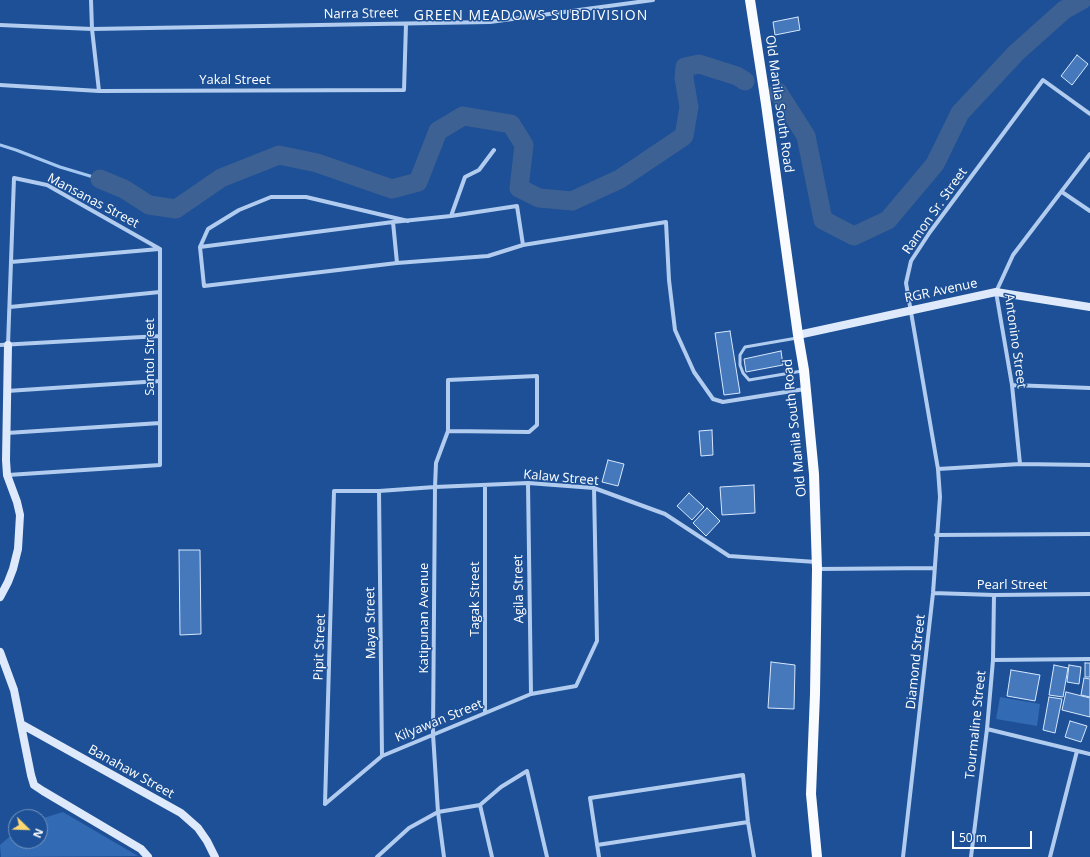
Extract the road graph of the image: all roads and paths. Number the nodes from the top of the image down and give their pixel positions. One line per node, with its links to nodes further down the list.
1 (92, 0): 6 (street)
2 (653, 0): 4 (street, Narra Street)
3 (750, 0): 28 (main road, Old Manila South Road)
4 (406, 24): 6 (street, Narra Street); 8 (street, Yakal Street)
5 (0, 25): 6 (street, Narra Street)
6 (92, 29): 8 (street)
7 (0, 85): 8 (street, Yakal Street)
8 (99, 91)
9 (1090, 114): 26 (street, Ramon Sr. Street)
10 (494, 150): 14 (street)
11 (1090, 154): 12 (street, Antonino Street)
12 (1062, 192): 13 (street); 23 (street, Antonino Street)
13 (1090, 211)
14 (451, 216): 15 (street); 17 (street)
15 (408, 221): 16 (street); 18 (street)
16 (393, 222): 18 (street); 21 (street)
17 (523, 245): 21 (street); 34 (street)
18 (200, 247): 21 (street)
19 (160, 249): 20 (street); 20 (street, Mansanas Street); 22 (street, Santol Street)
20 (11, 262): 24 (street)
21 (396, 263)
22 (160, 292): 24 (street); 27 (street, Santol Street)
23 (996, 292): 25 (street, RGR Avenue); 26 (street, RGR Avenue); 32 (street, Antonino Street)
24 (10, 307): 29 (street)
25 (1090, 307)
26 (910, 310): 28 (street, RGR Avenue); 41 (street, Ramon Sr. Street)
27 (160, 336): 29 (street); 31 (street, Santol Street)
28 (798, 337): 30 (main road, Old Manila South Road); 30 (lane)
29 (4, 345): 35 (street)
30 (804, 370): 34 (main road, Old Manila South Road)
31 (160, 381): 35 (street); 36 (street, Santol Street)
32 (1012, 385): 33 (street); 39 (street, Antonino Street)
33 (1090, 388)
34 (806, 389): 51 (main road, Old Manila South Road)
35 (6, 391): 38 (street)
36 (160, 423): 38 (street); 42 (street, Santol Street)
37 (448, 431): 37 (street, Katipunan Avenue); 44 (street, Katipunan Avenue)
38 (5, 433): 42 (street)
39 (1020, 464): 40 (street); 41 (street)
40 (1090, 465)
41 (938, 469): 50 (street, Diamond Street)
42 (7, 475): 55 (street)
43 (528, 483): 45 (street, Kalaw Street); 46 (street, Kalaw Street); 60 (street, Agila Street)
44 (436, 486): 45 (street, Kalaw Street); 48 (street, Kalaw Street); 64 (street, Katipunan Avenue)
45 (485, 486): 61 (street, Tagak Street)
46 (594, 488): 51 (street, Kalaw Street); 60 (street, Kilyawan Street)
47 (334, 491): 48 (street, Kalaw Street); 68 (street, Pipit Street)
48 (379, 491): 67 (street, Maya Street)
49 (1090, 534): 50 (street)
50 (936, 535): 52 (street, Diamond Street)
51 (817, 566): 52 (street, Kalaw Street); 81 (main road, Old Manila South Road)
52 (935, 568): 53 (street, Diamond Street)
53 (933, 593): 56 (street, Pearl Street); 82 (street, Diamond Street)
54 (1090, 594): 56 (street, Pearl Street)
55 (0, 595)
56 (994, 595): 59 (street, Tourmaline Street)
57 (0, 652): 62 (street)
58 (1090, 659): 59 (street)
59 (993, 660): 63 (street, Tourmaline Street)
60 (531, 694): 61 (street, Kilyawan Street)
61 (485, 713): 64 (street, Kilyawan Street)
62 (21, 724): 73 (street); 74 (street, Banahaw Street)
63 (987, 729): 65 (street); 83 (street, Tourmaline Street)
64 (434, 734): 67 (street, Kilyawan Street); 70 (street, Katipunan Avenue)
65 (1078, 751): 66 (street); 84 (street)
66 (1090, 754)
67 (382, 756): 68 (street, Kilyawan Street)
68 (325, 804)
69 (480, 804): 70 (street); 77 (street); 78 (street)
70 (438, 812): 75 (street); 76 (street, Katipunan Avenue)
71 (748, 822): 72 (street); 72 (street); 80 (street)
72 (597, 845): 79 (street)
73 (148, 857)
74 (214, 857)
75 (377, 857)
76 (444, 857)
77 (492, 857)
78 (547, 857)
79 (599, 857)
80 (754, 857)
81 (817, 857)
82 (903, 857)
83 (971, 857)
84 (1050, 857)

